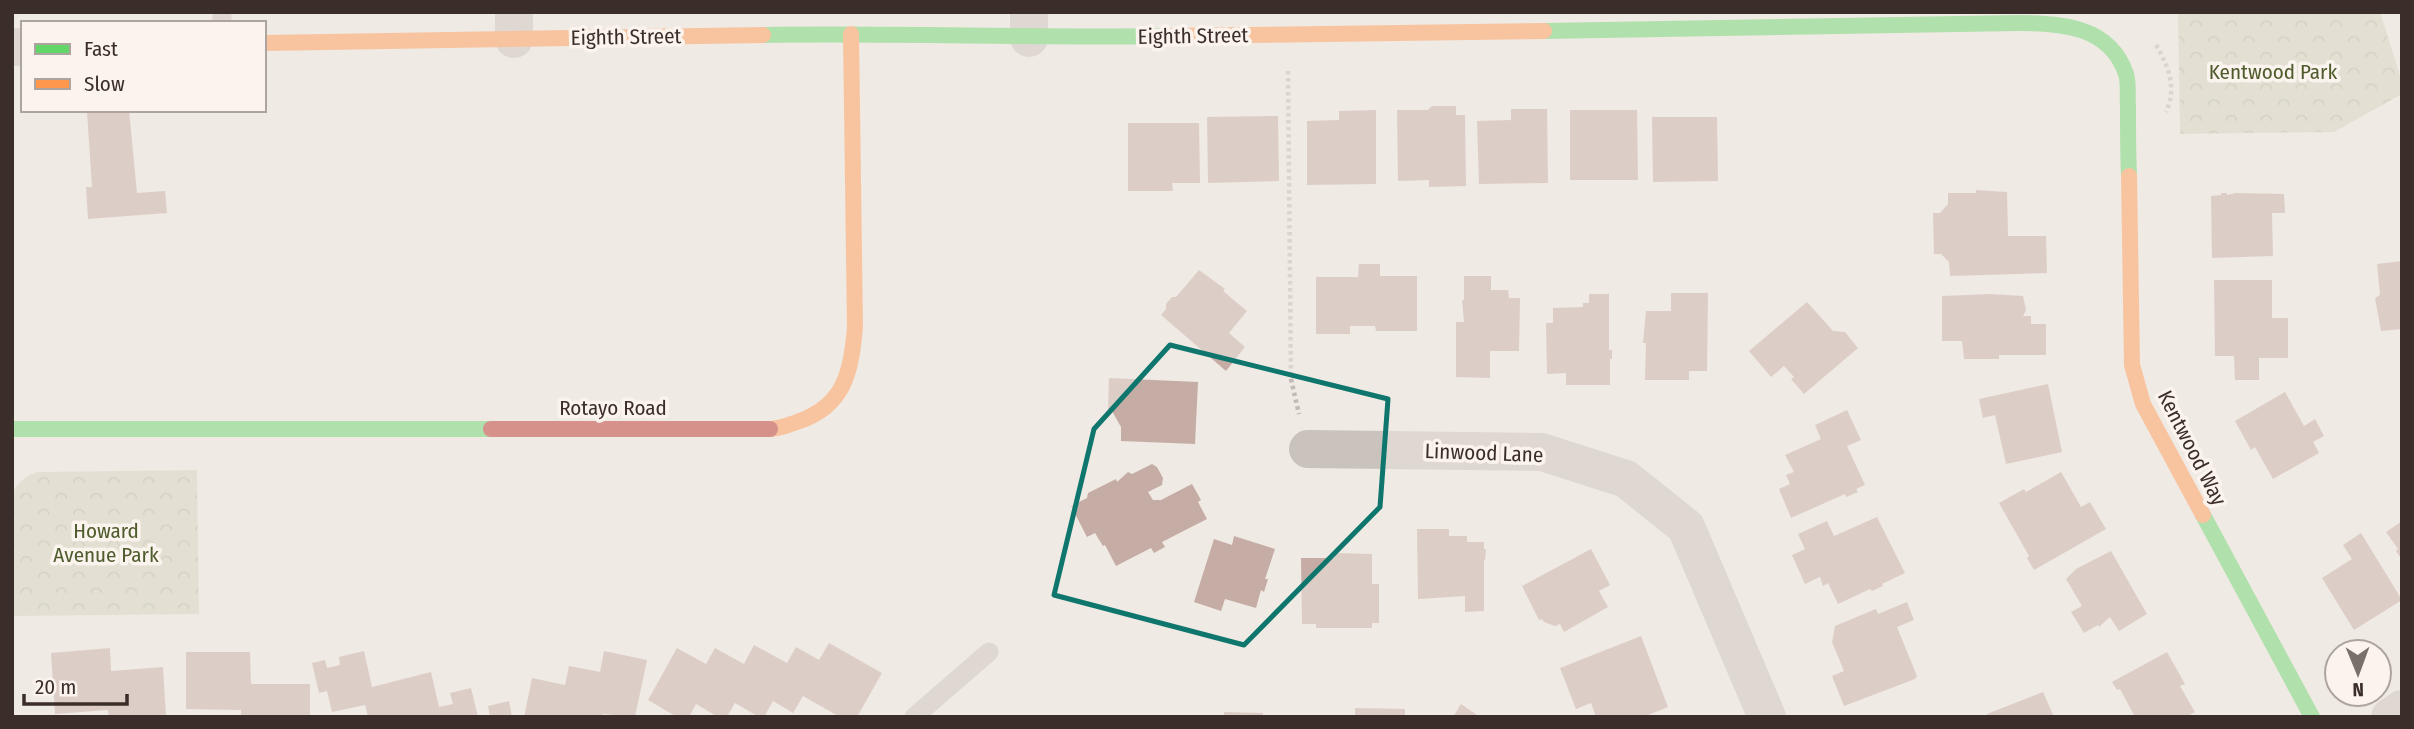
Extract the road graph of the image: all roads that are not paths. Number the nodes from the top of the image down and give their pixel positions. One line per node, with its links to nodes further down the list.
1 (777, 12): 5 (lane)
2 (1029, 25): 4 (street, Eighth Street); 7 (street, Eighth Street)
3 (514, 26): 5 (street, Eighth Street); 6 (street, Eighth Street)
4 (850, 34): 5 (street, Eighth Street); 8 (street, Rotayo Road)
5 (778, 35)
6 (266, 43)
7 (2113, 51): 14 (street, Kentwood Way)
8 (12, 429)
9 (1308, 449): 13 (street, Linwood Lane)
10 (989, 652): 12 (lane)
11 (2402, 709): 15 (street)
12 (914, 717)
13 (1767, 717)
14 (2312, 717)
15 (2390, 717)

